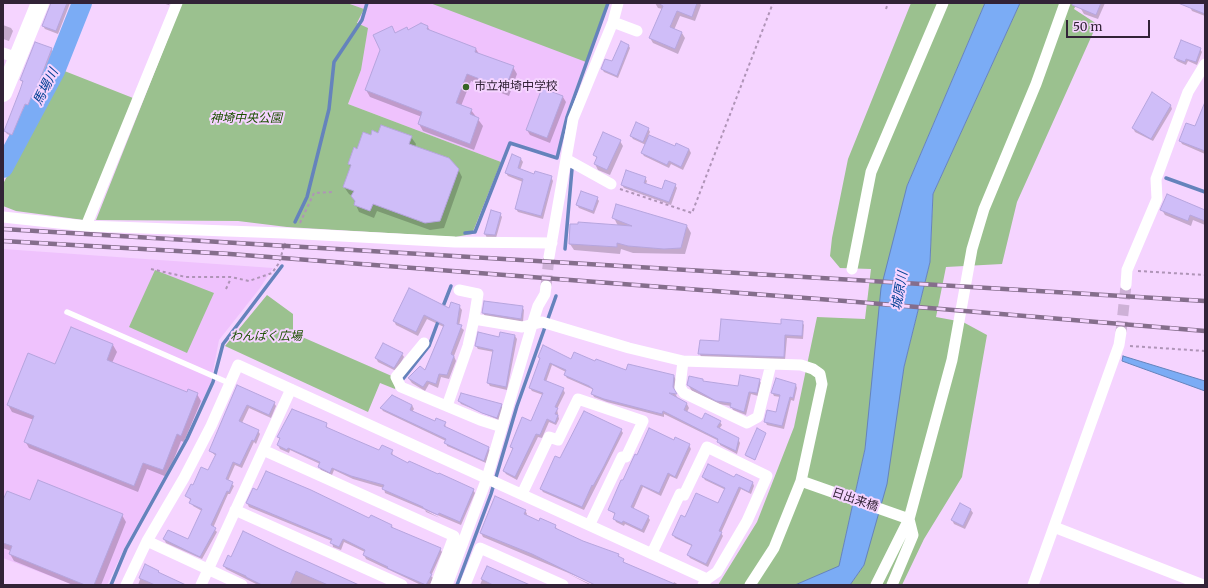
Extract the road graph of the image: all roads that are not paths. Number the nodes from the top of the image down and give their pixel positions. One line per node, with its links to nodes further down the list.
1 (40, 3): 8 (main road)
2 (177, 3): 14 (street)
3 (618, 3): 6 (street)
4 (943, 3): 17 (street)
5 (1065, 3): 37 (street)
6 (613, 22): 7 (street); 11 (street)
7 (637, 31)
8 (10, 56): 10 (main road)
9 (1205, 64): 18 (street)
10 (3, 93)
11 (566, 159): 12 (street); 15 (street)
12 (611, 184)
13 (3, 217): 14 (street)
14 (86, 226): 15 (street)
15 (552, 243): 16 (street)
16 (549, 257)
17 (852, 270)
18 (1126, 285)
19 (546, 286): 23 (street)
20 (459, 290): 22 (street)
21 (67, 312): 28 (lane)
22 (474, 319): 23 (street); 30 (street)
23 (541, 324): 26 (street); 31 (street)
24 (1121, 332): 39 (street)
25 (424, 343): 30 (street)
26 (683, 361): 27 (street); 27 (street)
27 (771, 364): 34 (street)
28 (225, 381): 29 (street); 40 (street)
29 (291, 389): 32 (street); 33 (street)
30 (447, 406): 31 (street)
31 (502, 427): 33 (street)
32 (263, 450): 36 (street); 48 (street)
33 (492, 480): 35 (street); 49 (street)
34 (801, 481): 37 (street, 日出来橋); 52 (street)
35 (522, 494): 38 (street); 38 (street)
36 (235, 510): 42 (street); 47 (street)
37 (910, 519): 53 (street); 54 (street)
38 (590, 524): 41 (street)
39 (1054, 527): 55 (street); 56 (street)
40 (148, 541): 42 (street); 44 (street)
41 (652, 553): 43 (street); 43 (street)
42 (208, 570): 45 (street); 46 (street)
43 (705, 582)
44 (126, 585)
45 (201, 585)
46 (242, 585)
47 (402, 585)
48 (436, 585)
49 (447, 585)
50 (465, 585): 51 (street)
51 (563, 585)
52 (750, 585)
53 (876, 585)
54 (892, 585)
55 (1032, 585)
56 (1203, 585)

